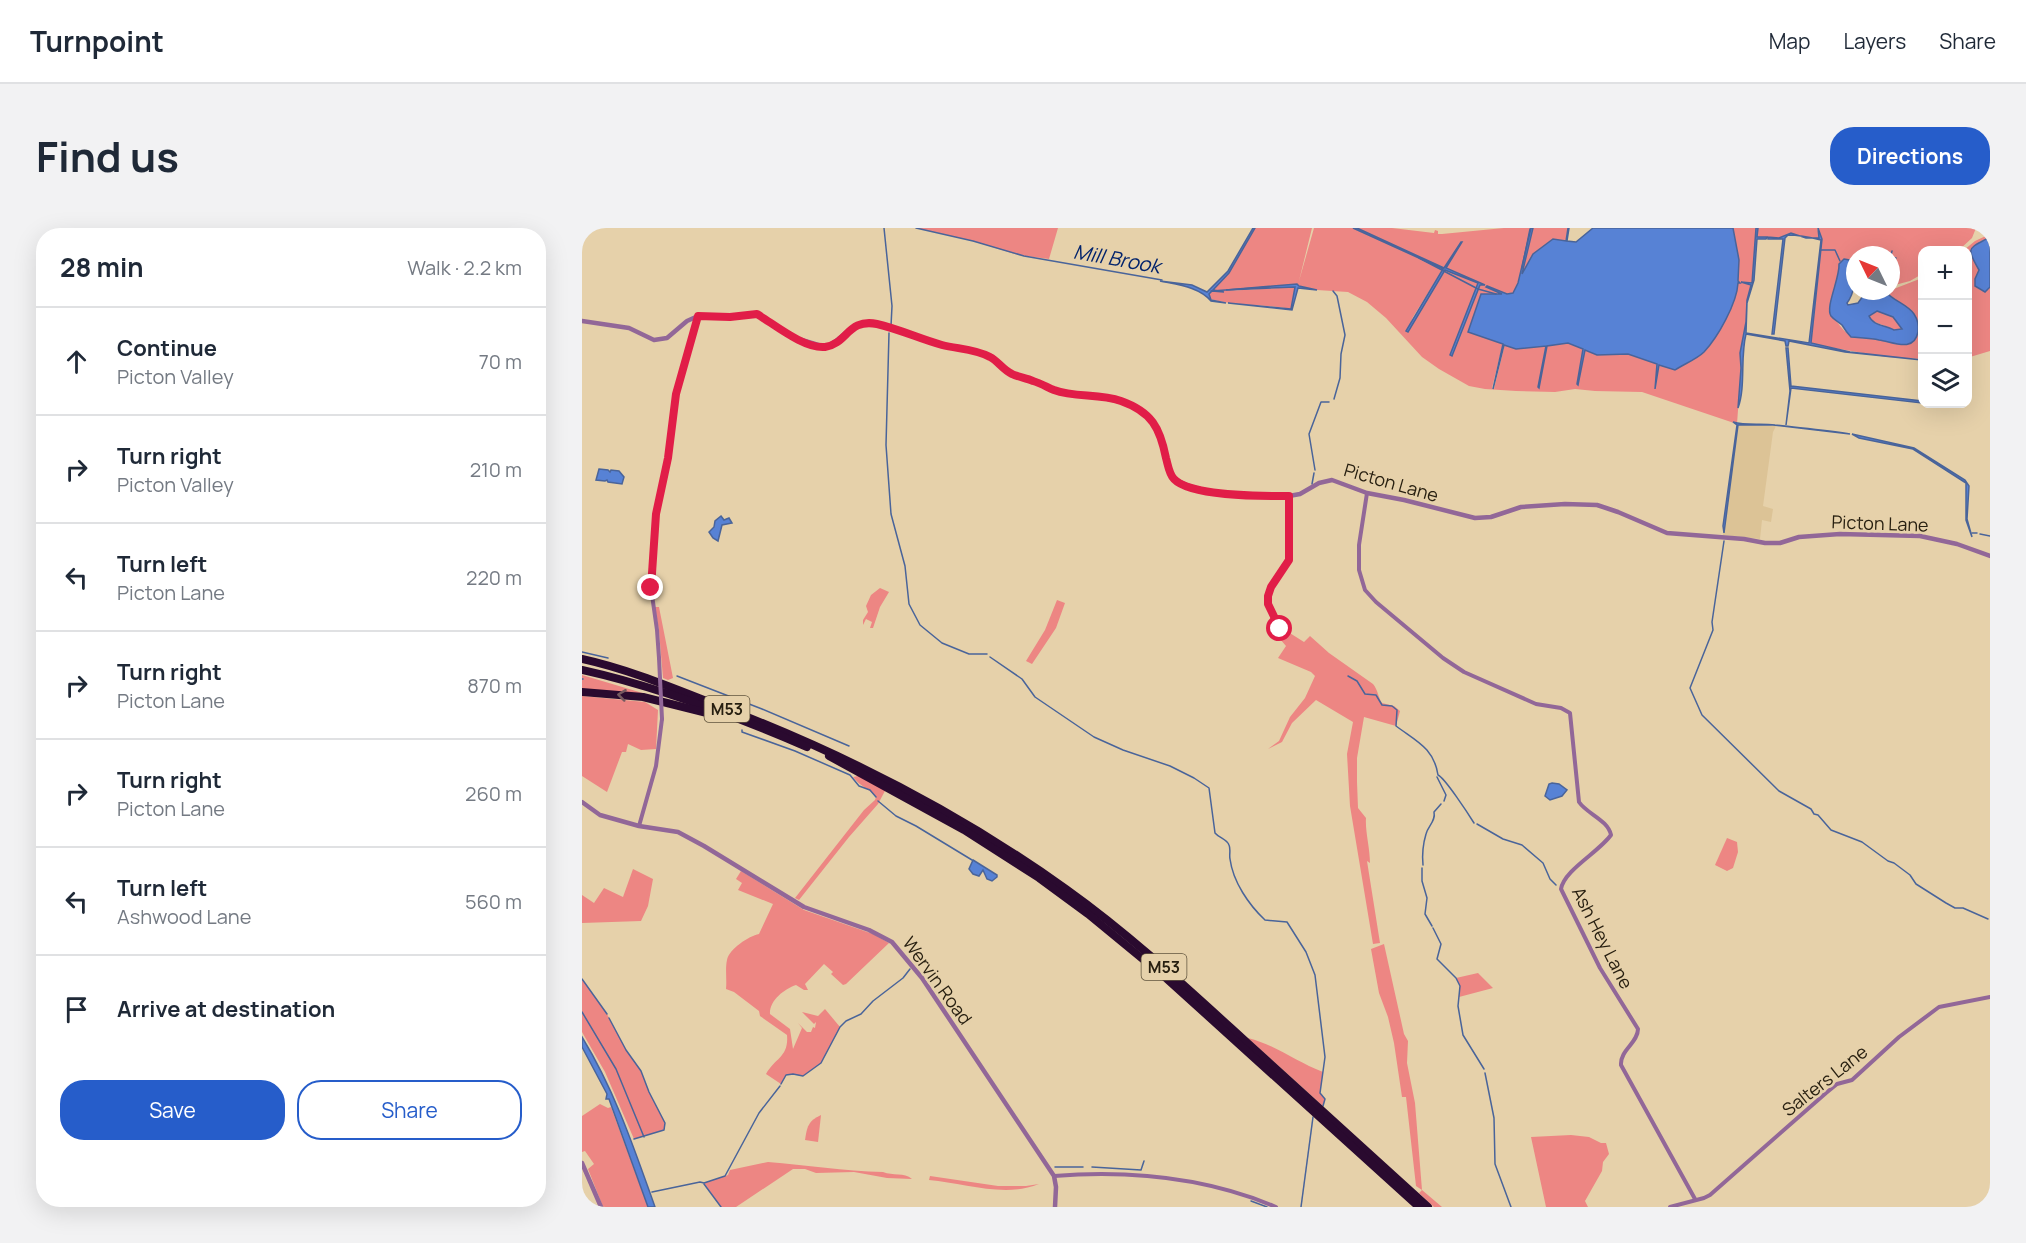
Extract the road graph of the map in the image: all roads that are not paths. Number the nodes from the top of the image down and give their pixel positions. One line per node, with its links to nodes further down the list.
1 (698, 316): 2 (street); 4 (street, Picton Lane); 12 (street, bridge)
2 (582, 321)
3 (1367, 493): 4 (street, Picton Lane); 5 (street, Picton Lane); 16 (street, Ash Hey Lane)
4 (1289, 496): 6 (street)
5 (1990, 556)
6 (1280, 629)
7 (582, 659): 22 (highway, M53)
8 (582, 670): 10 (highway, M53)
9 (582, 692): 10 (highway, one-way to 9)
10 (761, 727): 21 (highway, M53)
11 (582, 802): 12 (street, Wervin Road)
12 (639, 826): 15 (street, Wervin Road)
13 (1990, 997): 16 (street, Salters Lane)
14 (582, 1163): 18 (street)
15 (1054, 1176): 19 (street); 20 (street)
16 (1695, 1199): 17 (street, Salters Lane)
17 (1683, 1205): 23 (street, Salters Lane)
18 (601, 1207)
19 (1055, 1207)
20 (1276, 1207)
21 (1419, 1207)
22 (1428, 1207)
23 (1670, 1207)

